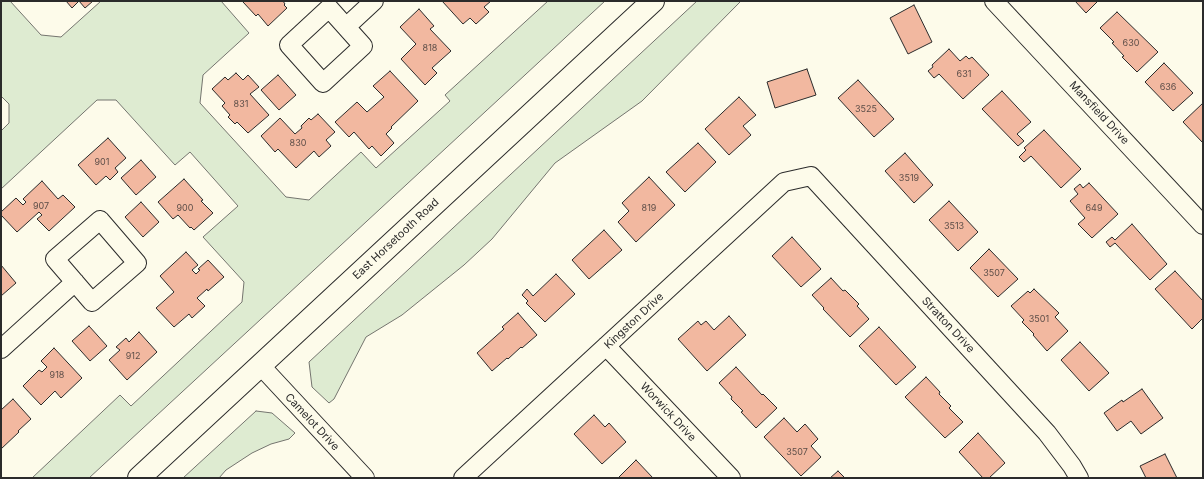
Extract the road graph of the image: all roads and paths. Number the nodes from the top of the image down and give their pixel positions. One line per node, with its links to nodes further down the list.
1 (374, 1): 4 (street)
2 (653, 1): 10 (main road, East Horsetooth Road)
3 (994, 1): 6 (street, Mansfield Drive)
4 (346, 27)
5 (811, 176): 8 (street, Kingston Drive); 15 (street, Stratton Drive)
6 (1203, 225)
7 (75, 282): 7 (street); 9 (street)
8 (606, 346): 13 (street, Kingston Drive); 14 (street, Worwick Drive)
9 (1, 349)
10 (260, 365): 11 (main road, East Horsetooth Road); 12 (street, Camelot Drive)
11 (139, 478)
12 (365, 478)
13 (464, 478)
14 (731, 478)
15 (1079, 478)

